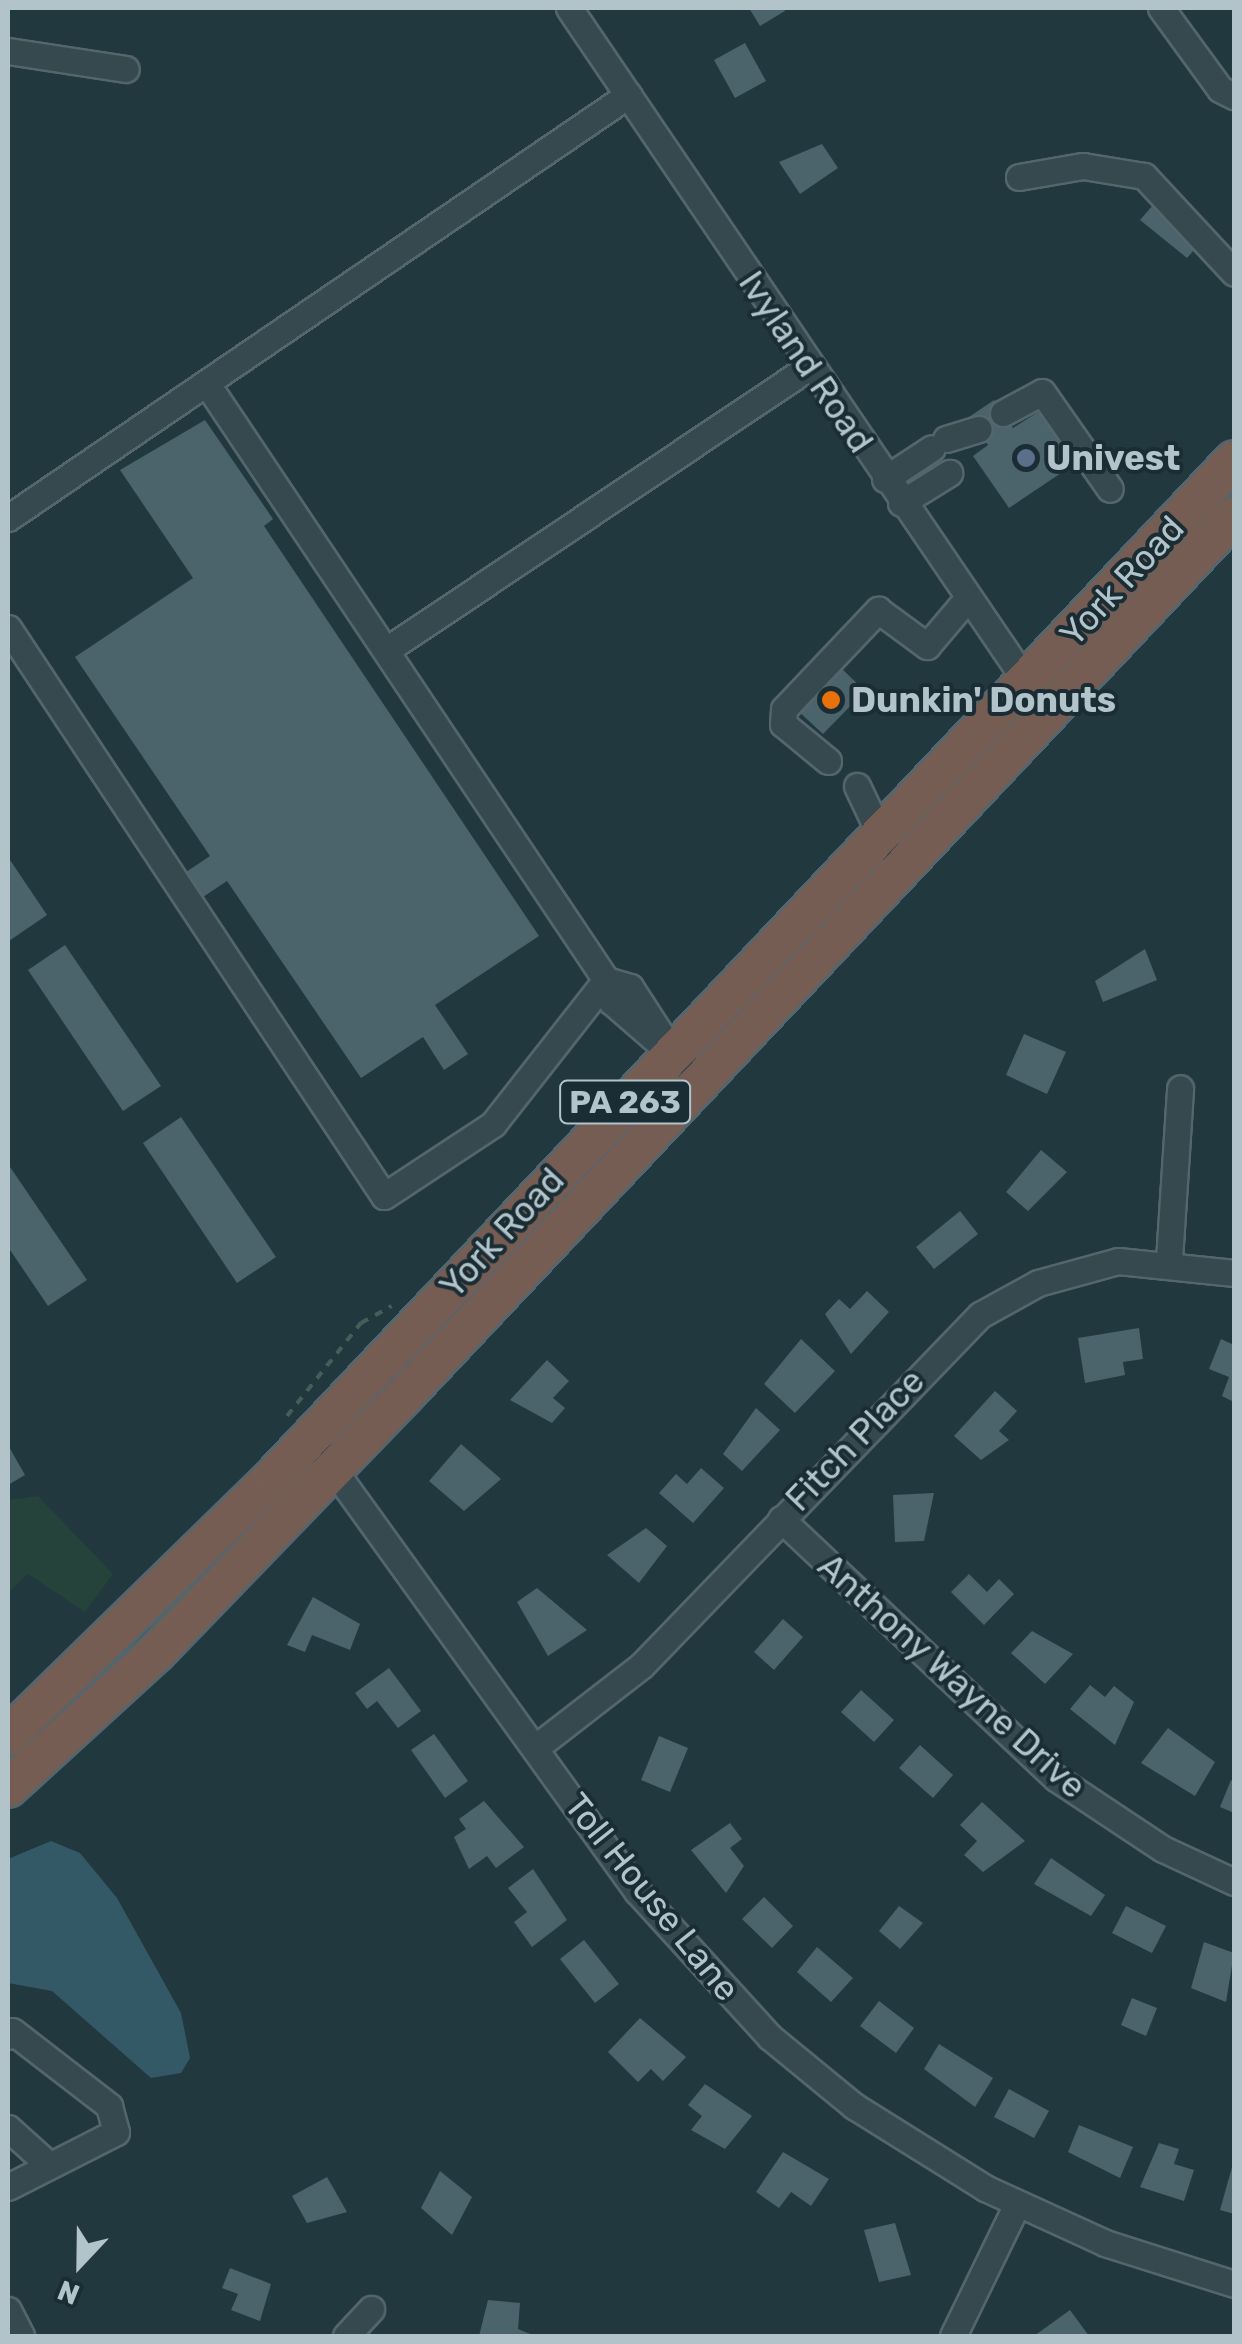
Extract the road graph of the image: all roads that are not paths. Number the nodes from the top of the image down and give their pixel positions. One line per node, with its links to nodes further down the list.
1 (1161, 8): 6 (street)
2 (573, 9): 5 (street, Ivyland Road)
3 (8, 51): 4 (street)
4 (126, 69)
5 (628, 96): 9 (street, Ivyland Road); 10 (street)
6 (1234, 96)
7 (1019, 177): 8 (street)
8 (1234, 274)
9 (809, 367): 15 (street, Ivyland Road); 22 (street)
10 (208, 384): 19 (street); 22 (street)
11 (1002, 412): 16 (street)
12 (978, 429): 15 (street)
13 (1234, 460): 23 (highway, York Road / PA 263)
14 (949, 473): 17 (street)
15 (885, 479): 17 (street, Ivyland Road)
16 (1110, 490)
17 (901, 503): 20 (street, Ivyland Road)
18 (1234, 516): 23 (highway, York Road / PA 263)
19 (8, 518)
20 (966, 600): 23 (street, Ivyland Road); 24 (street)
21 (8, 628): 28 (street)
22 (388, 649): 28 (street)
23 (1038, 697): 26 (highway, York Road / PA 263); 27 (highway, York Road / PA 263)
24 (828, 761)
25 (856, 786): 26 (street)
26 (877, 839): 27 (street); 29 (highway, York Road / PA 263)
27 (906, 865): 30 (highway, York Road / PA 263)
28 (606, 980): 29 (street)
29 (672, 1052): 30 (street); 34 (highway, York Road / PA 263)
30 (702, 1080): 35 (highway, York Road / PA 263)
31 (1180, 1088): 32 (street)
32 (1170, 1260): 33 (street, Fitch Place); 36 (street, Fitch Place)
33 (1234, 1273)
34 (310, 1437): 35 (street, Toll House Lane); 37 (highway, York Road / PA 263)
35 (333, 1469): 38 (highway, York Road / PA 263); 40 (street, Toll House Lane)
36 (780, 1519): 40 (street, Fitch Place); 42 (street, Anthony Wayne Drive)
37 (183, 1570): 38 (street); 39 (highway, York Road / PA 263)
38 (210, 1597): 41 (highway, York Road / PA 263)
39 (8, 1736)
40 (536, 1748): 47 (street, Toll House Lane)
41 (8, 1788)
42 (1234, 1882)
43 (8, 2036): 45 (street)
44 (8, 2128): 45 (street)
45 (49, 2165): 46 (street)
46 (8, 2188)
47 (1017, 2204): 48 (street, Toll House Lane); 53 (street)
48 (1234, 2284)
49 (371, 2309): 52 (street)
50 (8, 2310): 51 (street)
51 (19, 2336)
52 (346, 2336)
53 (953, 2336)

